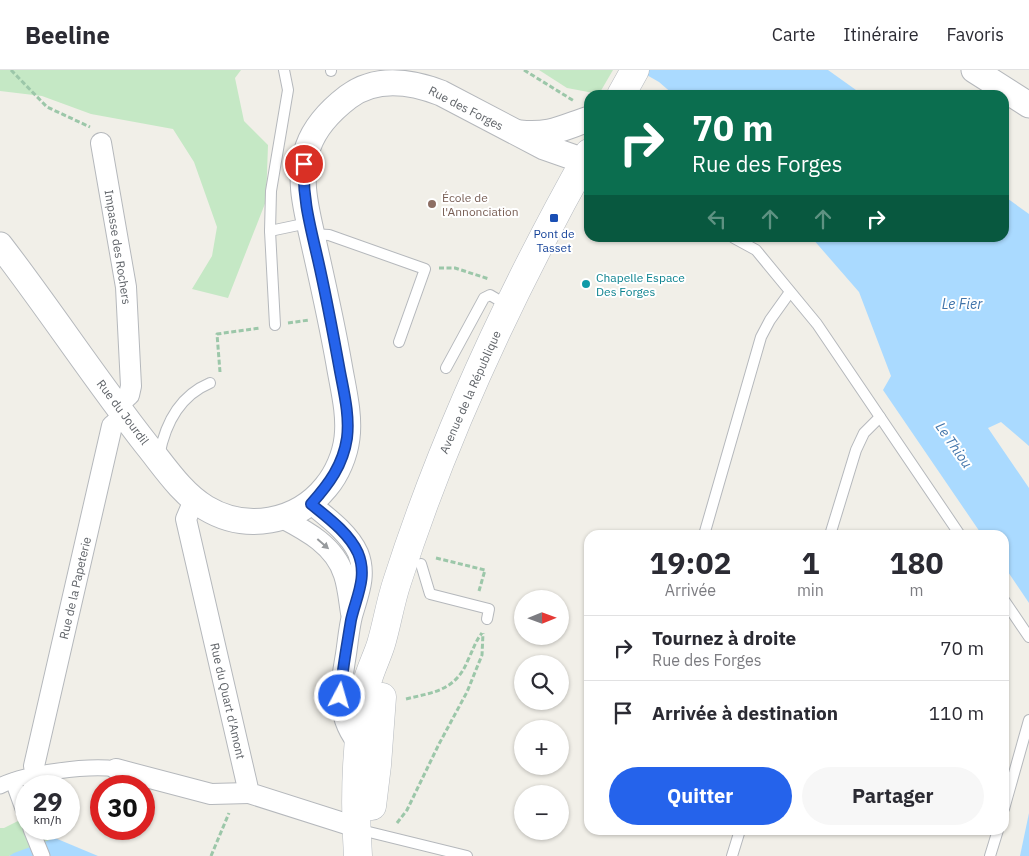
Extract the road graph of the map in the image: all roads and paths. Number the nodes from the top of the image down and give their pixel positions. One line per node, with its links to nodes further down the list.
1 (10, 70): 11 (path)
2 (284, 70): 15 (lane)
3 (524, 70): 8 (path)
4 (974, 70): 5 (street)
5 (1005, 90)
6 (1009, 92): 7 (street)
7 (1029, 105)
8 (584, 108)
9 (584, 121): 10 (street, Rue des Forges)
10 (513, 132): 12 (street, Rue des Forges); 14 (street, Rue des Forges)
11 (101, 143): 28 (street, Impasse des Rochers)
12 (584, 157)
13 (584, 161): 21 (main road, Avenue de la République)
14 (311, 228): 15 (lane); 25 (lane); 32 (street, Rue des Forges)
15 (270, 231): 22 (lane)
16 (741, 242): 20 (lane)
17 (0, 245): 28 (street, Rue du Jourdil)
18 (455, 268): 19 (path)
19 (490, 279)
20 (790, 292): 29 (lane); 34 (lane)
21 (509, 306): 26 (lane); 45 (main road, Avenue de la République)
22 (275, 325)
23 (243, 331): 24 (path)
24 (217, 334)
25 (399, 342)
26 (446, 368)
27 (210, 383): 30 (lane)
28 (121, 411): 30 (street, Rue du Jourdil); 50 (street, Rue de la Papeterie)
29 (880, 416): 35 (lane); 36 (lane)
30 (159, 459): 31 (street, Rue du Jourdil)
31 (194, 500): 33 (street, Rue du Jourdil); 54 (street, Rue du Quart d'Amont)
32 (311, 504): 33 (street, Rue du Jourdil); 41 (street)
33 (282, 518): 41 (street, one-way to 41)
34 (705, 530)
35 (832, 530)
36 (957, 530)
37 (436, 558): 39 (path)
38 (421, 564): 39 (lane)
39 (475, 606): 42 (lane)
40 (1009, 607): 44 (lane)
41 (352, 618): 48 (street)
42 (487, 620): 43 (path)
43 (483, 632): 46 (path); 59 (path)
44 (1029, 637)
45 (381, 644): 48 (main road, Avenue de la République); 49 (main road, Avenue de la République)
46 (400, 700)
47 (1029, 720): 53 (lane)
48 (358, 745): 49 (street); 59 (main road, Avenue de la République)
49 (377, 765): 59 (main road, Avenue de la République)
50 (34, 766)
51 (116, 770): 52 (street); 54 (street)
52 (7, 783): 55 (street)
53 (1009, 791)
54 (243, 793): 59 (street); 61 (path)
55 (15, 795)
56 (738, 835): 63 (lane)
57 (996, 835): 64 (lane)
58 (35, 840): 60 (street)
59 (366, 842): 62 (lane)
60 (42, 856)
61 (211, 856)
62 (467, 856)
63 (732, 856)
64 (990, 856)

